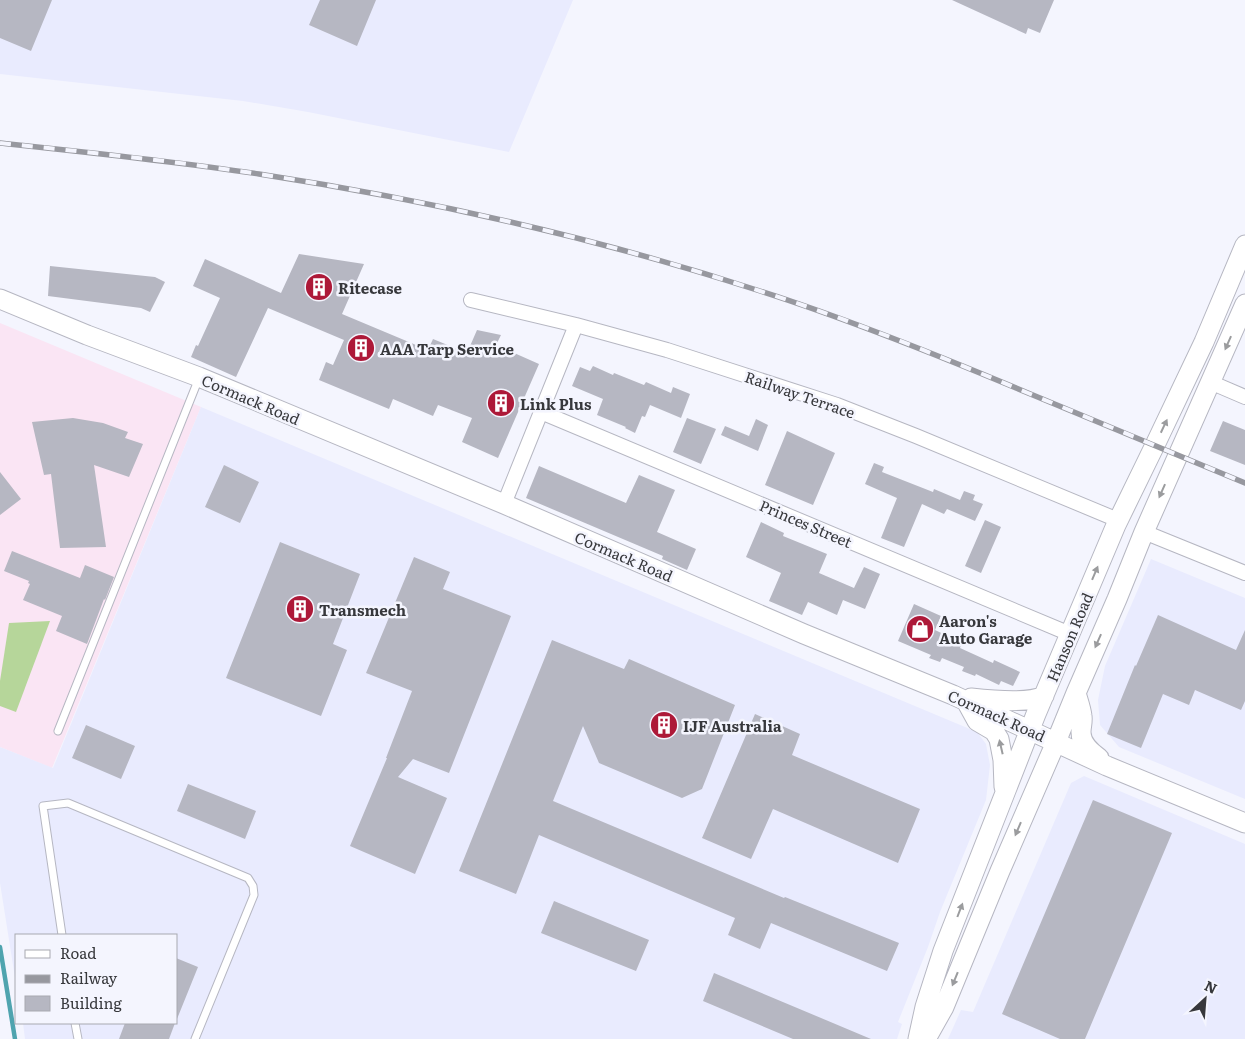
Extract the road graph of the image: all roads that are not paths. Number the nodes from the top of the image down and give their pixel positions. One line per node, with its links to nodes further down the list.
1 (1245, 246): 6 (main road, Hanson Road)
2 (0, 299): 7 (main road, Cormack Road)
3 (470, 300): 5 (street, Railway Terrace)
4 (1245, 304): 8 (main road, Hanson Road, one-way to 8)
5 (576, 325): 10 (street); 12 (street, Railway Terrace)
6 (1204, 342): 8 (main road); 12 (main road, Hanson Road, one-way to 6)
7 (199, 377): 11 (main road, Cormack Road); 20 (lane)
8 (1210, 382): 9 (street); 13 (main road, Hanson Road, one-way to 13)
9 (1245, 397)
10 (541, 412): 11 (street); 15 (street, Princes Street)
11 (504, 504): 18 (main road, Cormack Road)
12 (1118, 520): 15 (main road, Hanson Road, one-way to 12)
13 (1144, 532): 14 (street); 16 (main road, Hanson Road, one-way to 16)
14 (1245, 573)
15 (1070, 634): 17 (main road, Hanson Road)
16 (1076, 692): 21 (main road, Hanson Road); 22 (main road)
17 (1044, 696): 18 (main road); 19 (main road, Hanson Road)
18 (959, 698): 19 (main road, Cormack Road); 24 (main road, one-way to 18)
19 (1030, 730): 21 (main road, Cormack Road); 24 (main road, Hanson Road)
20 (58, 731)
21 (1056, 742): 22 (main road, Cormack Road); 23 (main road, Hanson Road)
22 (1108, 766): 23 (main road); 25 (main road, Cormack Road)
23 (1037, 785): 31 (main road, Hanson Road, one-way to 31)
24 (1004, 795): 30 (main road, Hanson Road, one-way to 24)
25 (1245, 823)
26 (62, 934): 29 (lane)
27 (76, 1024): 28 (lane)
28 (78, 1039)
29 (195, 1039)
30 (918, 1039)
31 (926, 1039)

